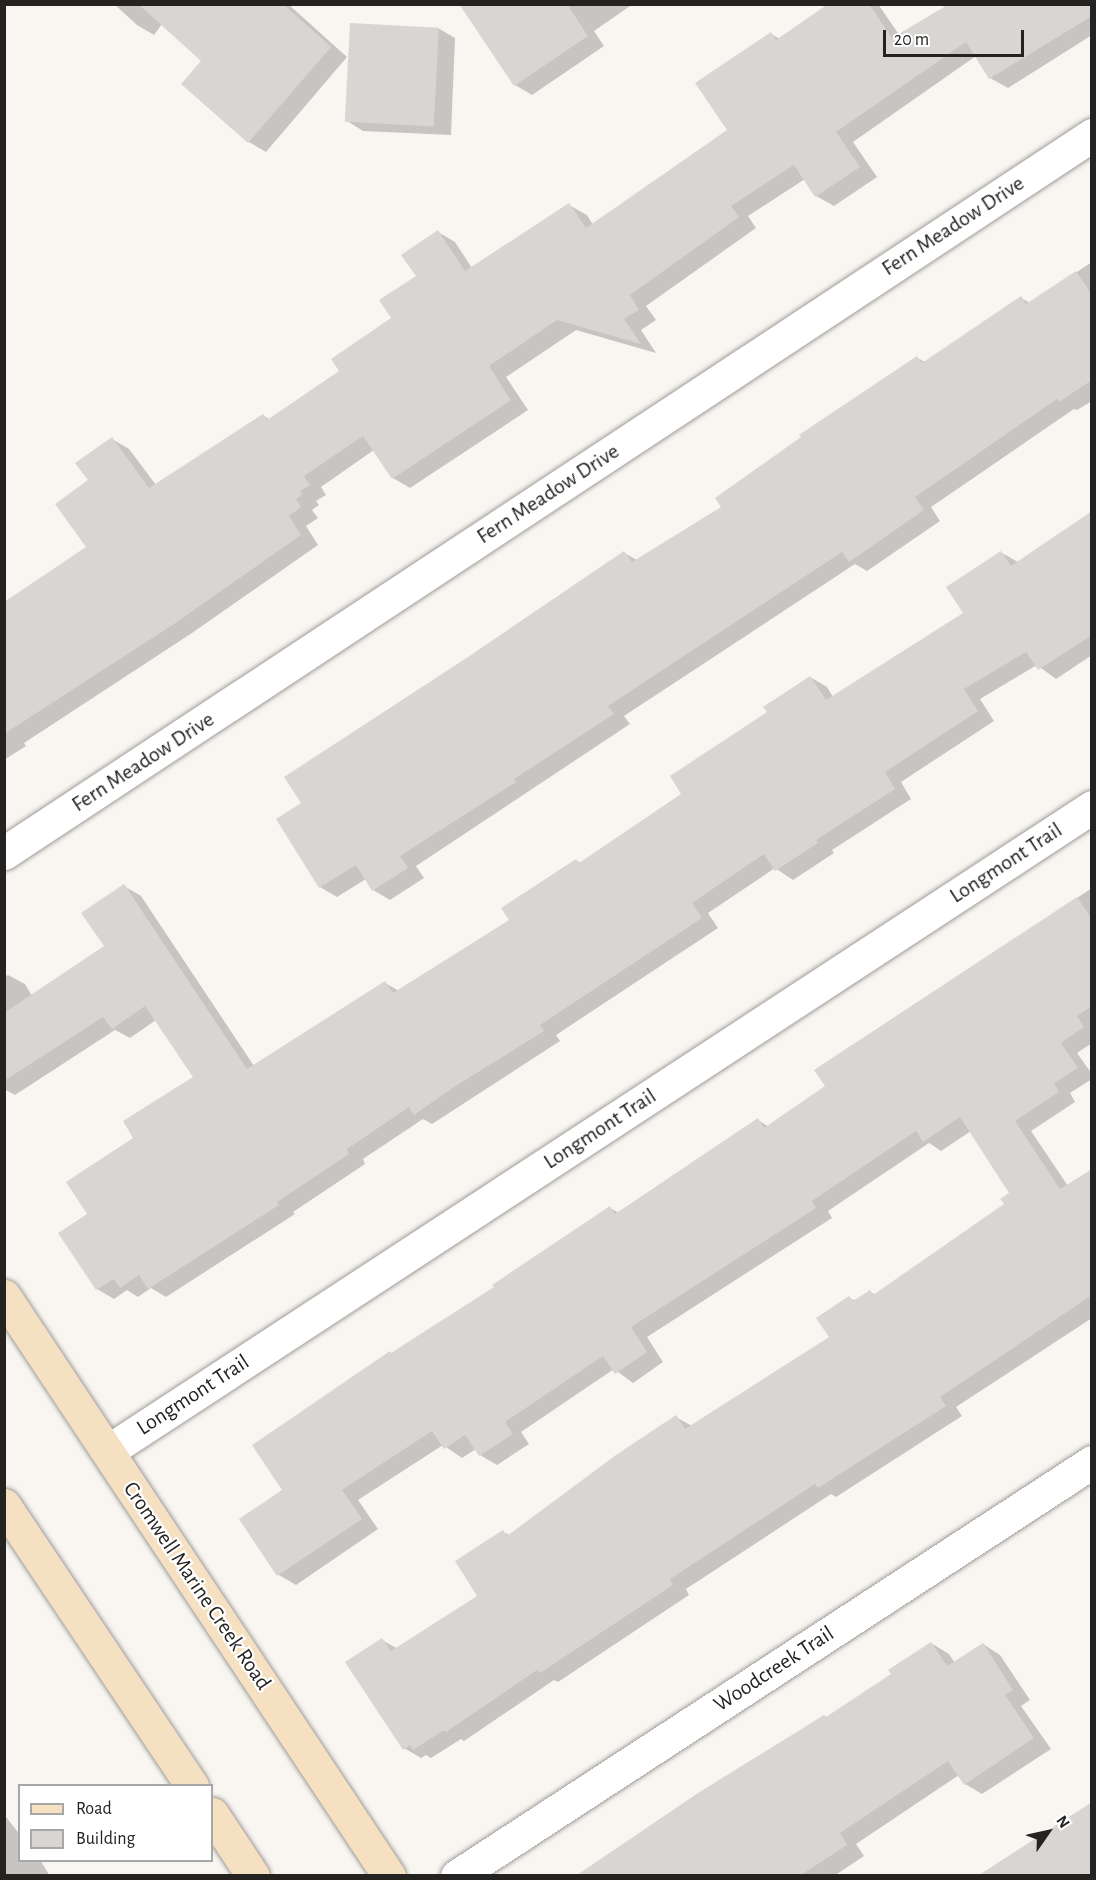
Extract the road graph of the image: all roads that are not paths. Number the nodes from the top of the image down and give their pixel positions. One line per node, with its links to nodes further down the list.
1 (1092, 135): 3 (street, Fern Meadow Drive)
2 (1092, 807): 5 (street, Longmont Trail)
3 (4, 853)
4 (4, 1296): 5 (main road, Cromwell Marine Creek Road)
5 (108, 1451): 11 (main road, Cromwell Marine Creek Road)
6 (1092, 1462): 12 (street, Woodcreek Trail)
7 (4, 1505): 8 (main road)
8 (191, 1784)
9 (213, 1815): 10 (main road)
10 (253, 1875)
11 (389, 1875)
12 (457, 1875)

